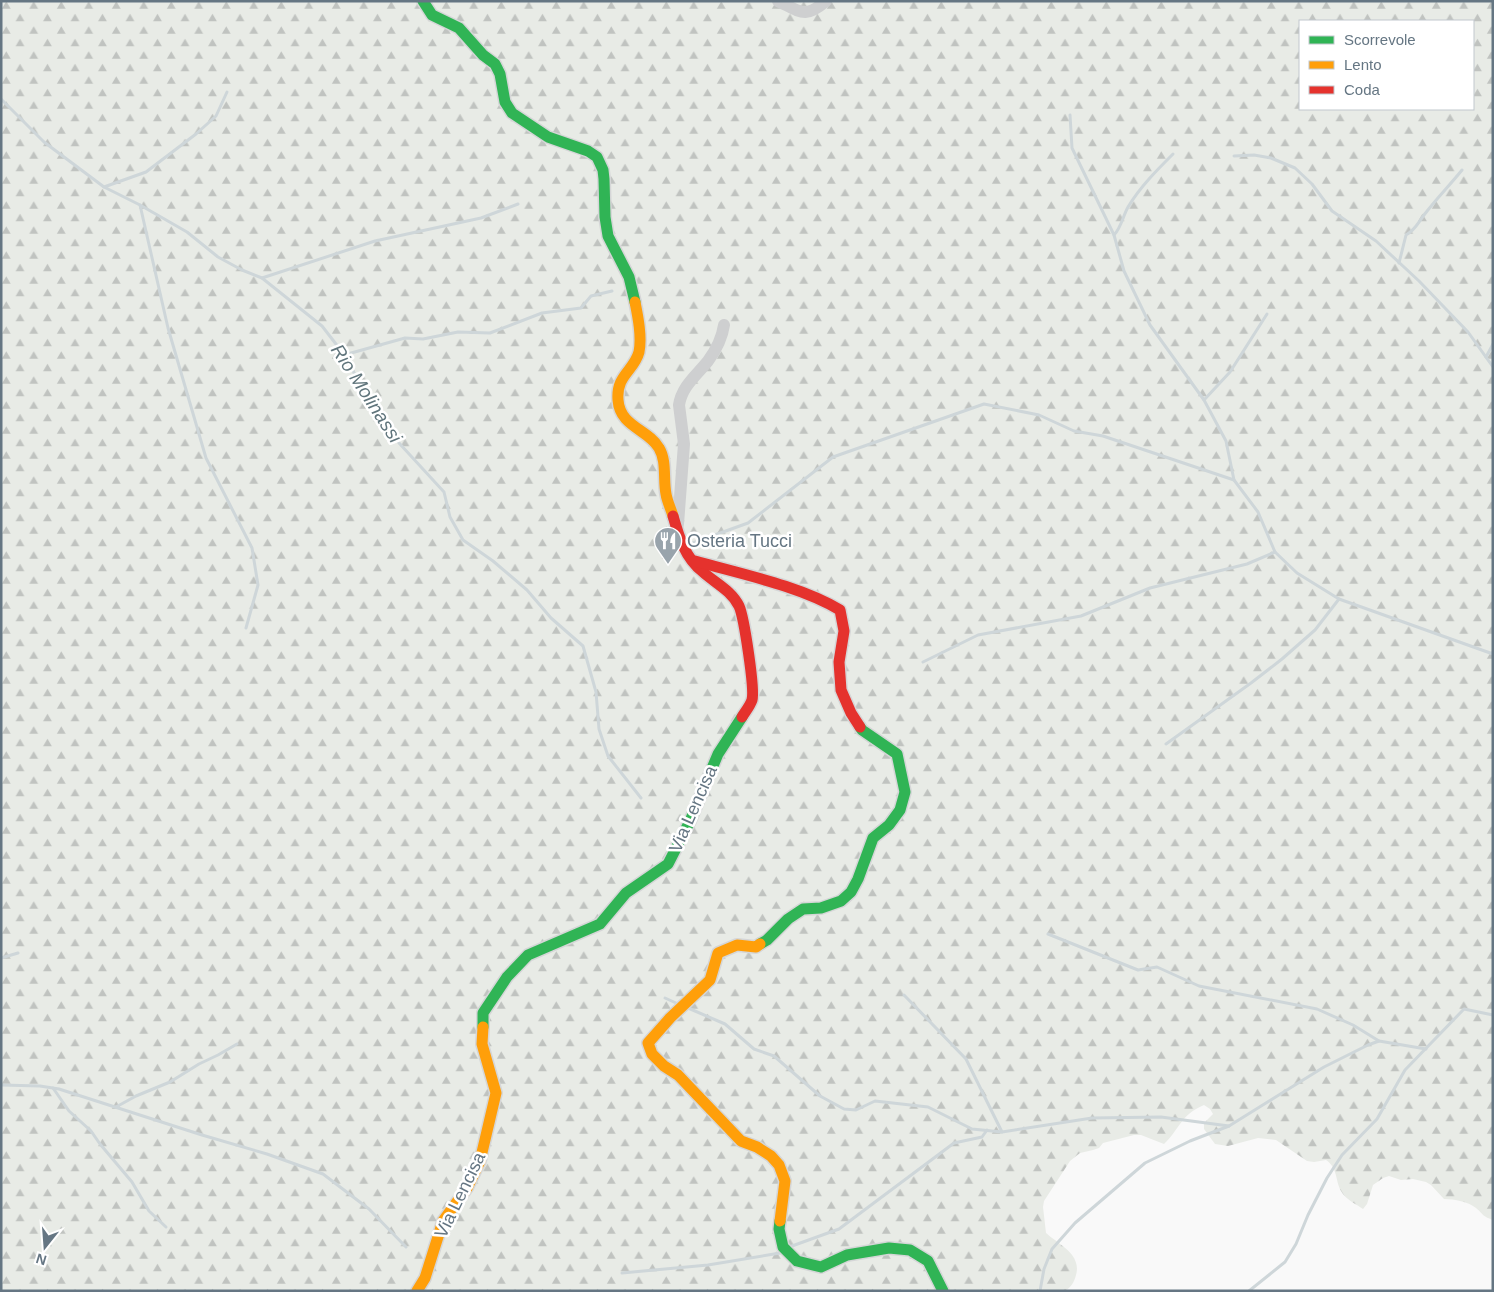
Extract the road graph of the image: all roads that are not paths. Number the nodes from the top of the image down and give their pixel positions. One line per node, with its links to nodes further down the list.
1 (423, 1): 5 (street)
2 (778, 1): 3 (street)
3 (826, 1)
4 (724, 325): 5 (street, Via Lencisa)
5 (677, 528): 6 (street, Via Lencisa)
6 (691, 560): 7 (street, Via Lencisa); 8 (street)
7 (418, 1291)
8 (943, 1291)

